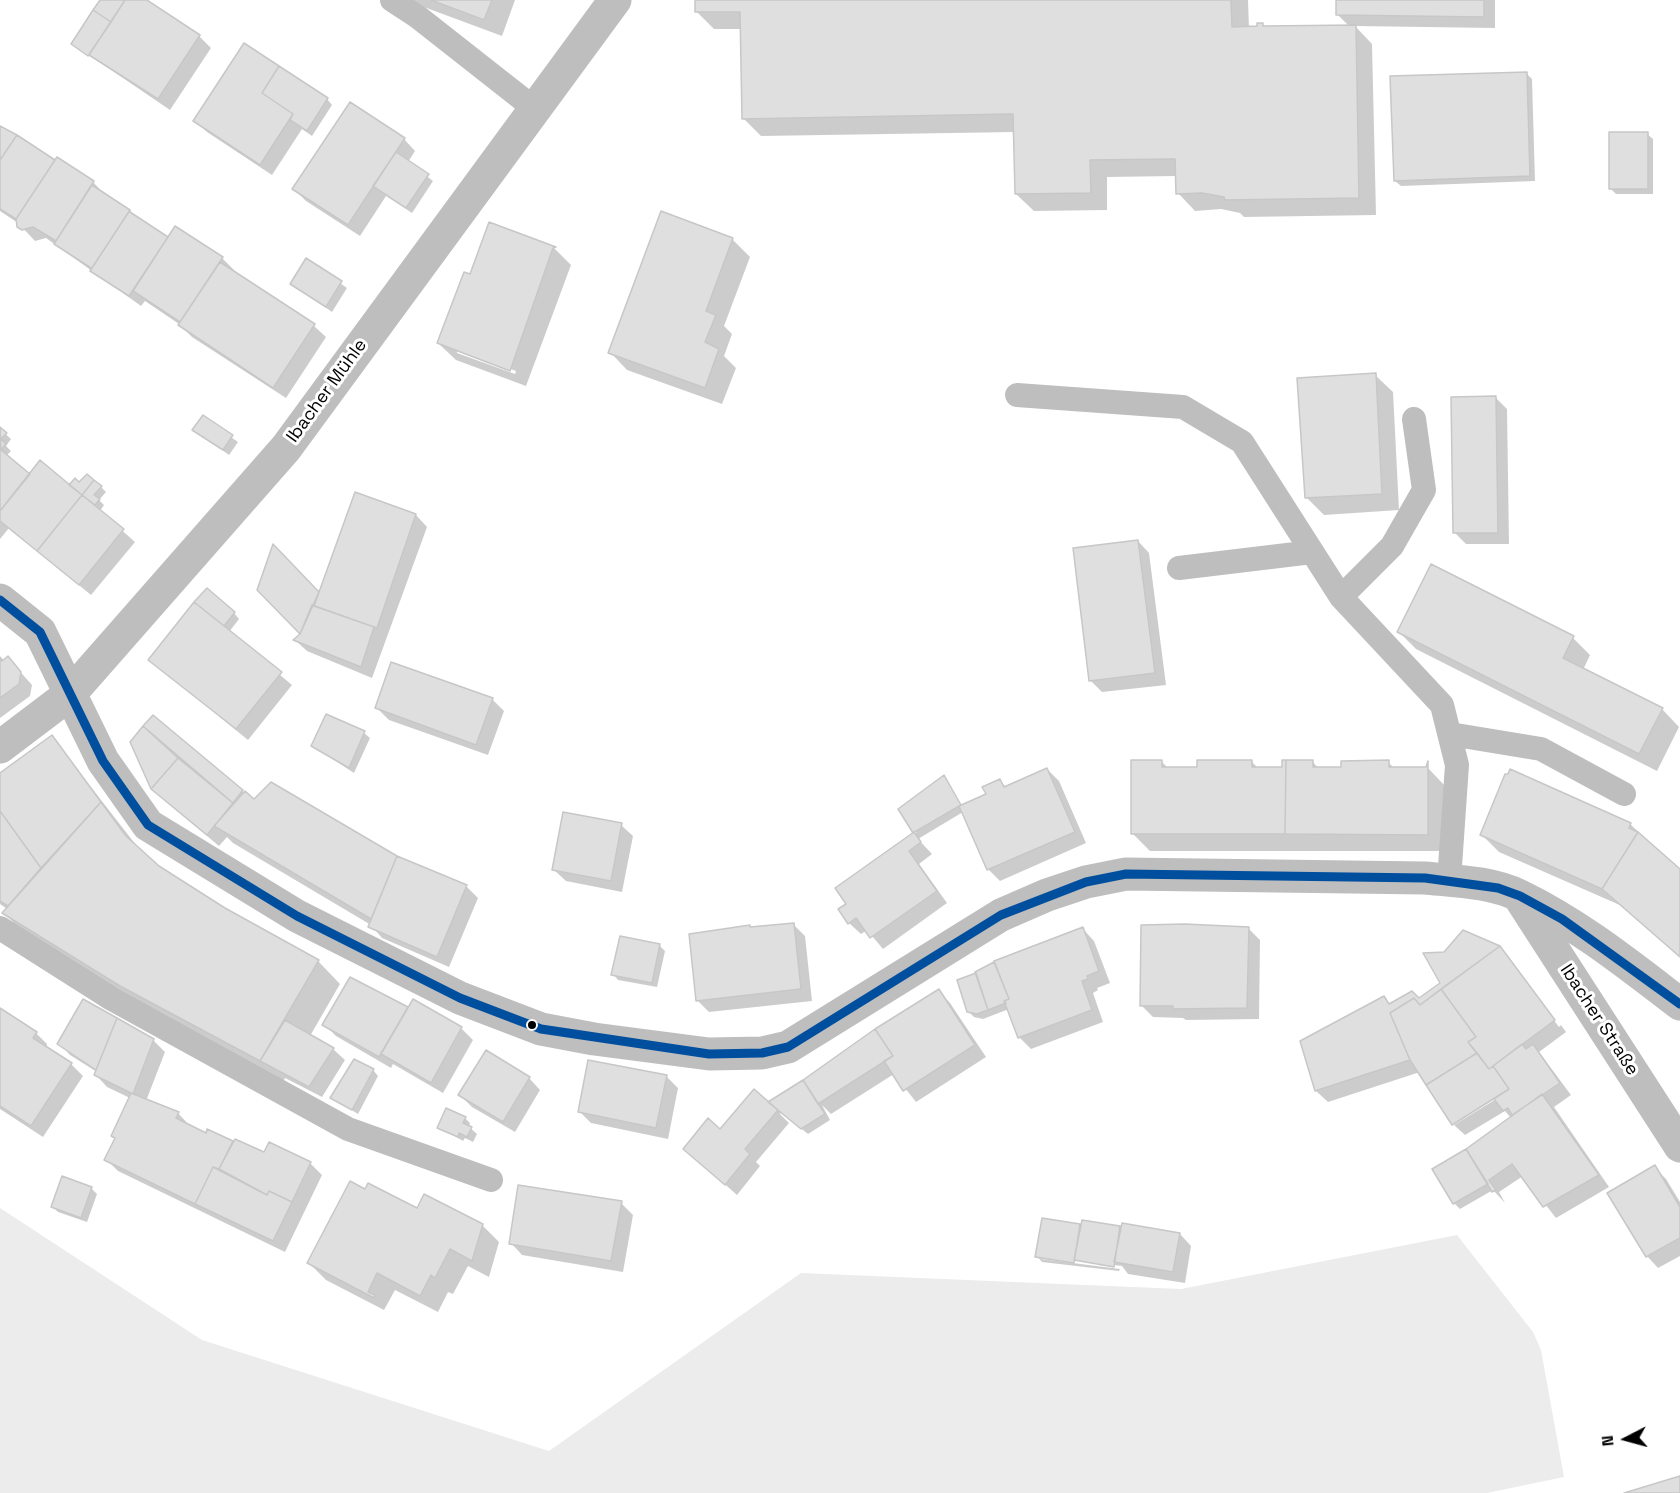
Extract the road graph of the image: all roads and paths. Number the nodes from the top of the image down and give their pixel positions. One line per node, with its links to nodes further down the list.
1 (392, 0): 3 (lane)
2 (615, 0): 3 (street, Ibacher Mühle)
3 (535, 109): 10 (street, Ibacher Mühle)
4 (1017, 395): 6 (lane)
5 (1414, 418): 8 (lane)
6 (1312, 552): 7 (lane); 8 (lane)
7 (1179, 568)
8 (1341, 597): 11 (lane)
9 (0, 600): 10 (street)
10 (70, 694): 12 (street, Ibacher Mühle); 14 (street)
11 (1450, 734): 13 (lane); 14 (lane)
12 (0, 747)
13 (1624, 794)
14 (1449, 881): 15 (street)
15 (1518, 895): 17 (street); 18 (street, Ibacher Straße)
16 (0, 928): 19 (lane)
17 (1680, 1004)
18 (1680, 1146)
19 (491, 1180)

